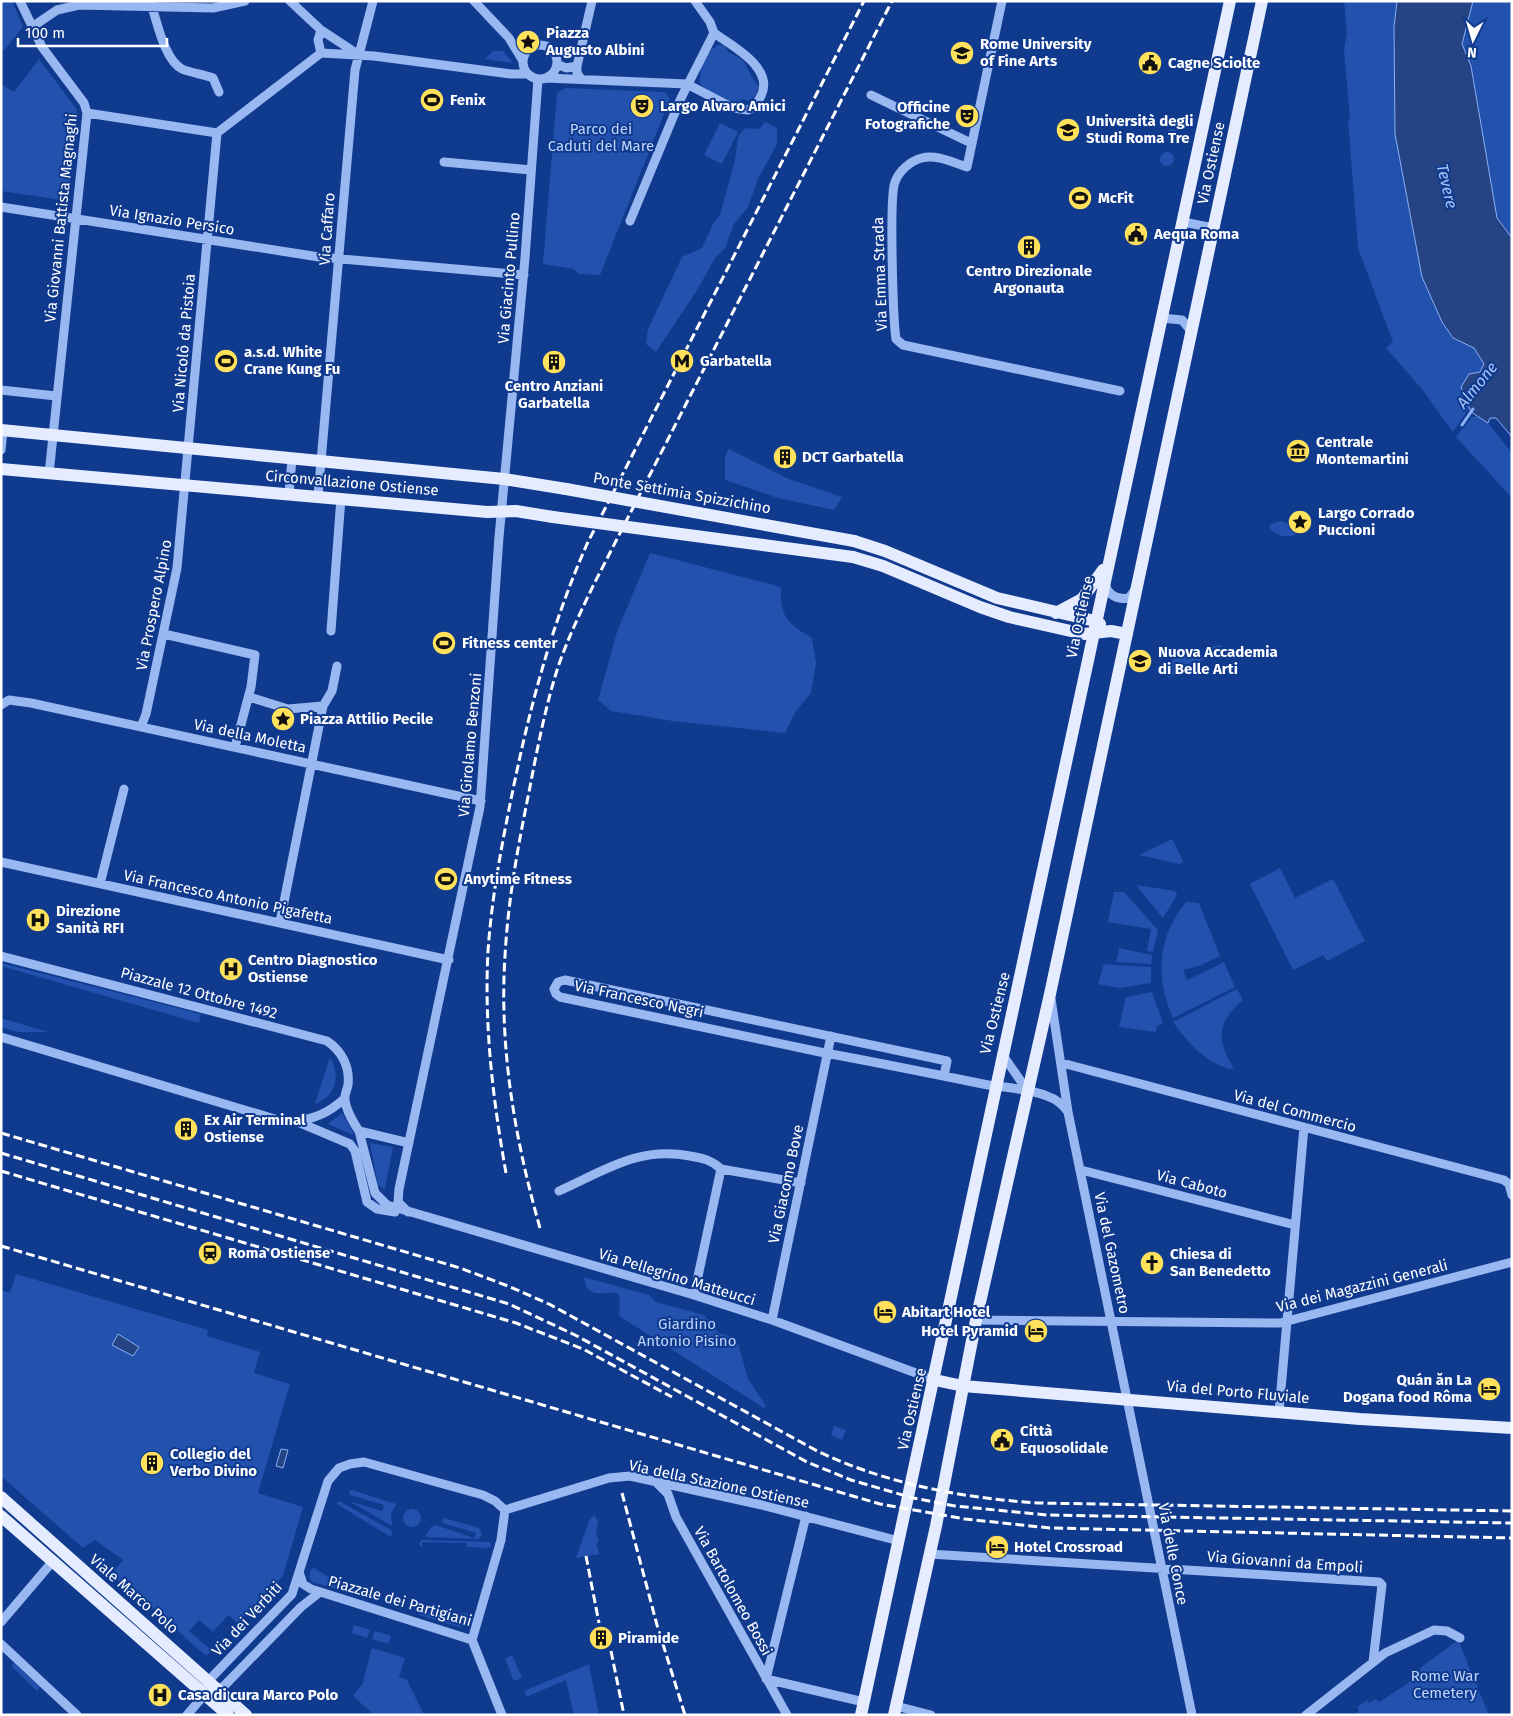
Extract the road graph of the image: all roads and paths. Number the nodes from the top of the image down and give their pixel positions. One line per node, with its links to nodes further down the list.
1 (20, 1): 12 (street, Via Giovanni Battista Magnaghi)
2 (245, 1): 11 (street)
3 (290, 1): 13 (street)
4 (373, 1): 18 (street, Via Caffaro)
5 (474, 1): 15 (street)
6 (592, 1): 21 (street)
7 (695, 1): 14 (street)
8 (1002, 1): 30 (street)
9 (1230, 1): 36 (main road, Via Ostiense)
10 (1262, 1): 37 (main road, Via Ostiense)
11 (151, 4): 12 (street); 26 (street)
12 (32, 27): 28 (street, Via Giovanni Battista Magnaghi)
13 (321, 30): 17 (street); 18 (street)
14 (714, 33): 25 (street); 25 (street)
15 (510, 38): 16 (street); 19 (street)
16 (533, 47): 19 (street); 20 (street)
17 (321, 53): 18 (street); 29 (street)
18 (358, 54): 22 (street); 39 (street, Via Caffaro)
19 (523, 61): 22 (street)
20 (557, 64): 21 (street); 23 (street)
21 (577, 66): 24 (street)
22 (528, 74): 23 (street)
23 (542, 78): 24 (street); 32 (street, Via Giacinto Pullino)
24 (580, 79): 25 (street)
25 (687, 84): 35 (street)
26 (219, 92)
27 (871, 95): 30 (street)
28 (87, 112): 29 (street); 34 (street, Via Giovanni Battista Magnaghi)
29 (217, 133): 38 (street, Via Nicolò da Pistoia)
30 (971, 143): 44 (street, Via Emma Strada)
31 (444, 162): 32 (street)
32 (531, 170): 40 (street, Via Giacinto Pullino)
33 (1, 207): 34 (street, Via Ignazio Persico)
34 (75, 218): 38 (street, Via Ignazio Persico); 45 (street, Via Giovanni Battista Magnaghi)
35 (630, 221)
36 (1183, 222): 37 (street); 41 (main road, Via Ostiense)
37 (1214, 228): 42 (main road, Via Ostiense)
38 (208, 240): 39 (street, Via Ignazio Persico); 49 (street, Via Nicolò da Pistoia)
39 (339, 259): 40 (street, Via Ignazio Persico); 51 (street, Via Caffaro)
40 (524, 275): 54 (street, Via Giacinto Pullino)
41 (1161, 318): 42 (street); 60 (main road, Via Ostiense)
42 (1192, 332): 62 (main road, Via Ostiense)
43 (1, 390): 45 (street)
44 (1120, 391)
45 (56, 396): 47 (street)
46 (2, 430): 47 (main road, Circonvallazione Ostiense); 48 (street, Circonvallazione Ostiense)
47 (53, 435): 49 (main road, Circonvallazione Ostiense); 53 (street)
48 (1, 450)
49 (188, 450): 50 (main road, Circonvallazione Ostiense); 55 (street)
50 (292, 459): 51 (main road, Circonvallazione Ostiense); 56 (street)
51 (322, 462): 54 (main road, Circonvallazione Ostiense); 57 (street, Via Caffaro)
52 (1, 469): 53 (main road, Circonvallazione Ostiense)
53 (49, 474): 55 (main road, Circonvallazione Ostiense)
54 (504, 479): 59 (street, Via Girolamo Benzoni); 63 (main road, Ponte Settimia Spizzichino, bridge)
55 (185, 486): 56 (main road, Circonvallazione Ostiense); 67 (street, Via Prospero Alpino)
56 (289, 494): 57 (main road, Circonvallazione Ostiense)
57 (318, 496): 58 (main road, Circonvallazione Ostiense)
58 (341, 498): 59 (main road, Circonvallazione Ostiense); 66 (street)
59 (502, 511): 68 (main road, Circonvallazione Ostiense, bridge); 78 (street, Via Girolamo Benzoni)
60 (1108, 562): 61 (main road, Via Ostiense); 63 (main road)
61 (1104, 581): 62 (street); 64 (main road, Via Ostiense)
62 (1137, 588): 69 (main road, Via Ostiense)
63 (1056, 613): 64 (main road)
64 (1095, 621): 65 (main road); 68 (main road, Via Ostiense)
65 (1111, 631): 68 (main road); 69 (main road)
66 (331, 632)
67 (164, 634): 71 (street); 74 (street, Via Prospero Alpino)
68 (1092, 634): 88 (main road, Via Ostiense)
69 (1126, 634): 84 (main road, Via Ostiense)
70 (336, 666): 73 (street)
71 (249, 696): 73 (street); 75 (street)
72 (1, 705): 74 (street, Via della Moletta)
73 (323, 706): 76 (street)
74 (141, 727): 75 (street, Via della Moletta)
75 (235, 747): 76 (street, Via della Moletta)
76 (312, 763): 78 (street, Via della Moletta); 81 (street)
77 (124, 789): 80 (street)
78 (481, 801): 83 (street, Via Girolamo Benzoni)
79 (1, 862): 80 (street, Via Francesco Antonio Pigafetta)
80 (100, 884): 81 (street, Via Francesco Antonio Pigafetta)
81 (280, 922): 83 (street, Via Francesco Antonio Pigafetta)
82 (1, 956): 95 (street, Piazzale 12 Ottobre 1492)
83 (449, 960): 100 (street, Via Girolamo Benzoni)
84 (1050, 994): 89 (street, Via del Gazometro); 90 (main road, Via Ostiense)
85 (831, 1036): 87 (street); 87 (street, Via Francesco Negri); 91 (street, Via Francesco Negri)
86 (1, 1038): 97 (street)
87 (827, 1053): 91 (street, Via Francesco Negri); 103 (street, Via Giacomo Bove)
88 (1002, 1054): 92 (street); 93 (main road, Via Ostiense)
89 (1062, 1063): 96 (street, Via del Gazometro); 98 (street, Via del Commercio)
90 (1033, 1068): 92 (street); 94 (main road, Via Ostiense)
91 (944, 1076): 93 (street, Via Francesco Negri)
92 (1016, 1076): 94 (street)
93 (996, 1086): 94 (street, Via Francesco Negri); 114 (main road, Via Ostiense)
94 (1028, 1090): 96 (street, Via Francesco Negri); 111 (main road, Via Ostiense)
95 (345, 1098): 97 (street); 99 (street, Piazzale 12 Ottobre 1492)
96 (1068, 1112): 102 (street, Via del Gazometro)
97 (295, 1121): 106 (street)
98 (1304, 1127): 105 (street, Via del Commercio); 107 (street)
99 (360, 1131): 100 (street); 106 (street, Piazzale 12 Ottobre 1492)
100 (409, 1142): 106 (street, Via Girolamo Benzoni)
101 (721, 1168): 103 (street); 104 (street); 109 (street)
102 (1081, 1170): 107 (street, Via Caboto); 112 (street, Via del Gazometro)
103 (801, 1183): 110 (street, Via Giacomo Bove)
104 (559, 1192)
105 (1512, 1195)
106 (408, 1212): 109 (street, Via Pellegrino Matteucci)
107 (1295, 1225): 113 (street)
108 (1512, 1262): 113 (street, Via dei Magazzini Generali)
109 (694, 1295): 110 (street, Via Pellegrino Matteucci)
110 (772, 1320): 114 (street, Via Pellegrino Matteucci)
111 (976, 1320): 112 (street, Via dei Magazzini Generali); 115 (main road, Via Ostiense)
112 (1112, 1321): 113 (street, Via dei Magazzini Generali); 116 (street, Via del Gazometro)
113 (1287, 1322): 117 (street)
114 (935, 1380): 115 (main road, Via Ostiense); 124 (main road, Via Ostiense)
115 (963, 1386): 116 (main road, Via del Porto Fluviale); 125 (main road, Via Ostiense)
116 (1128, 1399): 117 (main road, Via del Porto Fluviale); 127 (street, Via delle Conce)
117 (1279, 1412): 118 (main road, Via del Porto Fluviale)
118 (1512, 1428)
119 (655, 1482): 121 (street, Via della Stazione Ostiense); 123 (street, Via della Stazione Ostiense); 135 (street, Via Bartolomeo Bossi)
120 (1, 1497): 136 (main road, Viale Marco Polo)
121 (505, 1510): 128 (street); 132 (street, Piazzale dei Partigiani)
122 (1, 1516): 126 (main road, Viale Marco Polo)
123 (806, 1516): 124 (street, Via della Stazione Ostiense); 135 (street)
124 (899, 1541): 139 (main road, Via Ostiense)
125 (929, 1554): 127 (street, Via Giovanni da Empoli); 140 (main road, Via Ostiense)
126 (53, 1561): 130 (street); 138 (main road, Viale Marco Polo)
127 (1162, 1568): 134 (street, Via Giovanni da Empoli); 149 (street, Via delle Conce)
128 (299, 1572): 129 (street, Piazzale dei Partigiani); 136 (street, Via dei Verbiti)
129 (320, 1592): 132 (street, Piazzale dei Partigiani); 137 (street, Via dei Verbiti)
130 (1, 1622)
131 (1460, 1638): 134 (street)
132 (472, 1640): 145 (street)
133 (1, 1644): 141 (street)
134 (1373, 1662): 150 (street)
135 (766, 1679): 139 (street); 146 (street, Via Bartolomeo Bossi)
136 (209, 1680): 137 (main road, Viale Marco Polo); 138 (street)
137 (219, 1690): 138 (street); 144 (main road, Viale Marco Polo)
138 (205, 1694): 142 (street); 143 (main road, Viale Marco Polo)
139 (864, 1702): 147 (main road, Via Ostiense)
140 (895, 1711): 148 (street)
141 (78, 1715)
142 (187, 1715)
143 (228, 1715)
144 (246, 1715)
145 (502, 1715)
146 (787, 1715)
147 (861, 1715)
148 (931, 1715)
149 (1192, 1715)
150 (1306, 1715)

